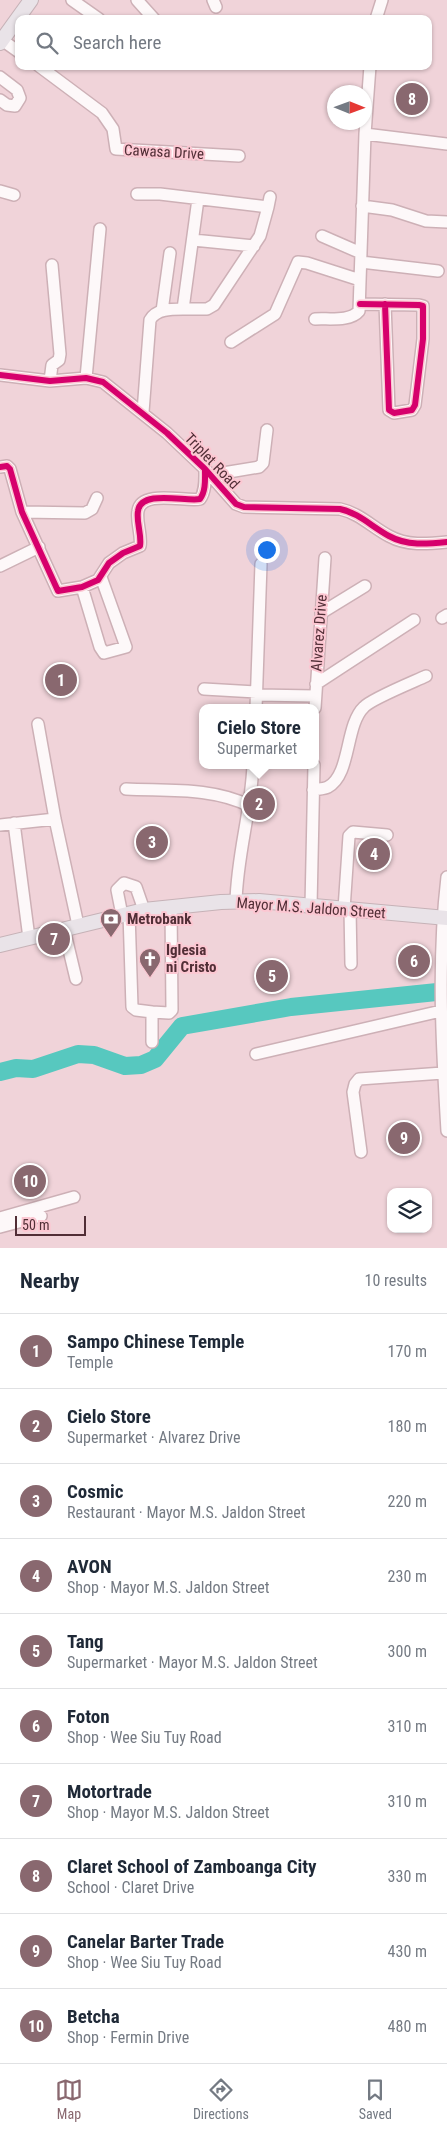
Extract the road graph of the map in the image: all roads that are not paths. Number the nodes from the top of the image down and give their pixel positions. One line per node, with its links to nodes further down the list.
1 (31, 0): 5 (main road)
2 (72, 0): 6 (street)
3 (137, 0): 7 (street)
4 (382, 0): 8 (street)
5 (20, 15)
6 (93, 15)
7 (150, 15)
8 (377, 15)
9 (15, 22): 10 (main road)
10 (1, 41): 11 (street)
11 (15, 50)
12 (45, 70): 18 (street, Cawasa Drive)
13 (370, 70): 16 (street)
14 (0, 77): 15 (street)
15 (0, 100)
16 (365, 134): 17 (street); 23 (street)
17 (447, 144)
18 (239, 156)
19 (0, 190): 21 (street)
20 (137, 194): 22 (street)
21 (14, 195)
22 (198, 200): 27 (street); 28 (street)
23 (362, 206): 24 (street); 30 (street)
24 (447, 222)
25 (100, 229): 41 (street)
26 (322, 236): 30 (street)
27 (193, 240): 28 (street); 36 (street)
28 (254, 246): 36 (street)
29 (170, 253): 37 (street)
30 (361, 258): 32 (street); 33 (street)
31 (52, 265): 42 (street)
32 (438, 272)
33 (360, 280): 34 (street); 39 (street)
34 (360, 304): 35 (street); 38 (street)
35 (385, 304): 35 (street)
36 (183, 309): 37 (street)
37 (162, 311): 43 (street)
38 (315, 318)
39 (231, 342)
40 (0, 375): 42 (street, Triplet Road)
41 (86, 378): 42 (street, Triplet Road); 43 (street, Triplet Road)
42 (50, 381)
43 (143, 412): 46 (street, Triplet Road)
44 (267, 430): 46 (street)
45 (0, 468): 48 (street)
46 (208, 472): 49 (street, Triplet Road); 54 (street)
47 (97, 498): 48 (street)
48 (22, 512): 50 (street)
49 (447, 542)
50 (39, 547): 53 (street); 56 (street)
51 (325, 558): 57 (street, Alvarez Drive)
52 (261, 564): 62 (street)
53 (0, 566)
54 (101, 578): 56 (street); 56 (street)
55 (365, 586): 57 (street)
56 (82, 587)
57 (321, 613): 61 (street, Alvarez Drive)
58 (414, 620): 61 (street)
59 (426, 676): 69 (street)
60 (204, 689): 62 (street)
61 (315, 690): 62 (street); 64 (street, Alvarez Drive)
62 (257, 693): 63 (street)
63 (256, 704)
64 (315, 704)
65 (38, 724): 71 (street)
66 (253, 769): 70 (street)
67 (314, 769): 69 (street)
68 (126, 789): 70 (street)
69 (313, 790): 77 (street)
70 (250, 806): 76 (street)
71 (55, 819): 72 (street); 83 (street)
72 (14, 823): 73 (street); 84 (street)
73 (0, 825)
74 (387, 834): 79 (street)
75 (447, 878): 82 (street)
76 (236, 902): 77 (main road, Mayor M.S. Jaldon Street); 78 (main road, Mayor M.S. Jaldon Street)
77 (311, 906): 79 (main road, Mayor M.S. Jaldon Street)
78 (171, 907): 80 (main road, Mayor M.S. Jaldon Street); 89 (street)
79 (347, 909): 82 (main road, Mayor M.S. Jaldon Street); 86 (street)
80 (144, 910): 81 (main road, Mayor M.S. Jaldon Street); 81 (street)
81 (126, 914): 83 (main road, Mayor M.S. Jaldon Street); 89 (street)
82 (445, 918): 88 (street)
83 (71, 927): 84 (main road, Mayor M.S. Jaldon Street); 87 (street)
84 (29, 938): 85 (main road, Mayor M.S. Jaldon Street)
85 (0, 945)
86 (351, 964)
87 (76, 979)
88 (441, 1011): 91 (street); 92 (street)
89 (152, 1012): 90 (street)
90 (152, 1042)
91 (256, 1054)
92 (443, 1074): 93 (street); 94 (street)
93 (447, 1131)
94 (361, 1152)
95 (74, 1197): 97 (street)
96 (41, 1216): 97 (street)
97 (1, 1221)

